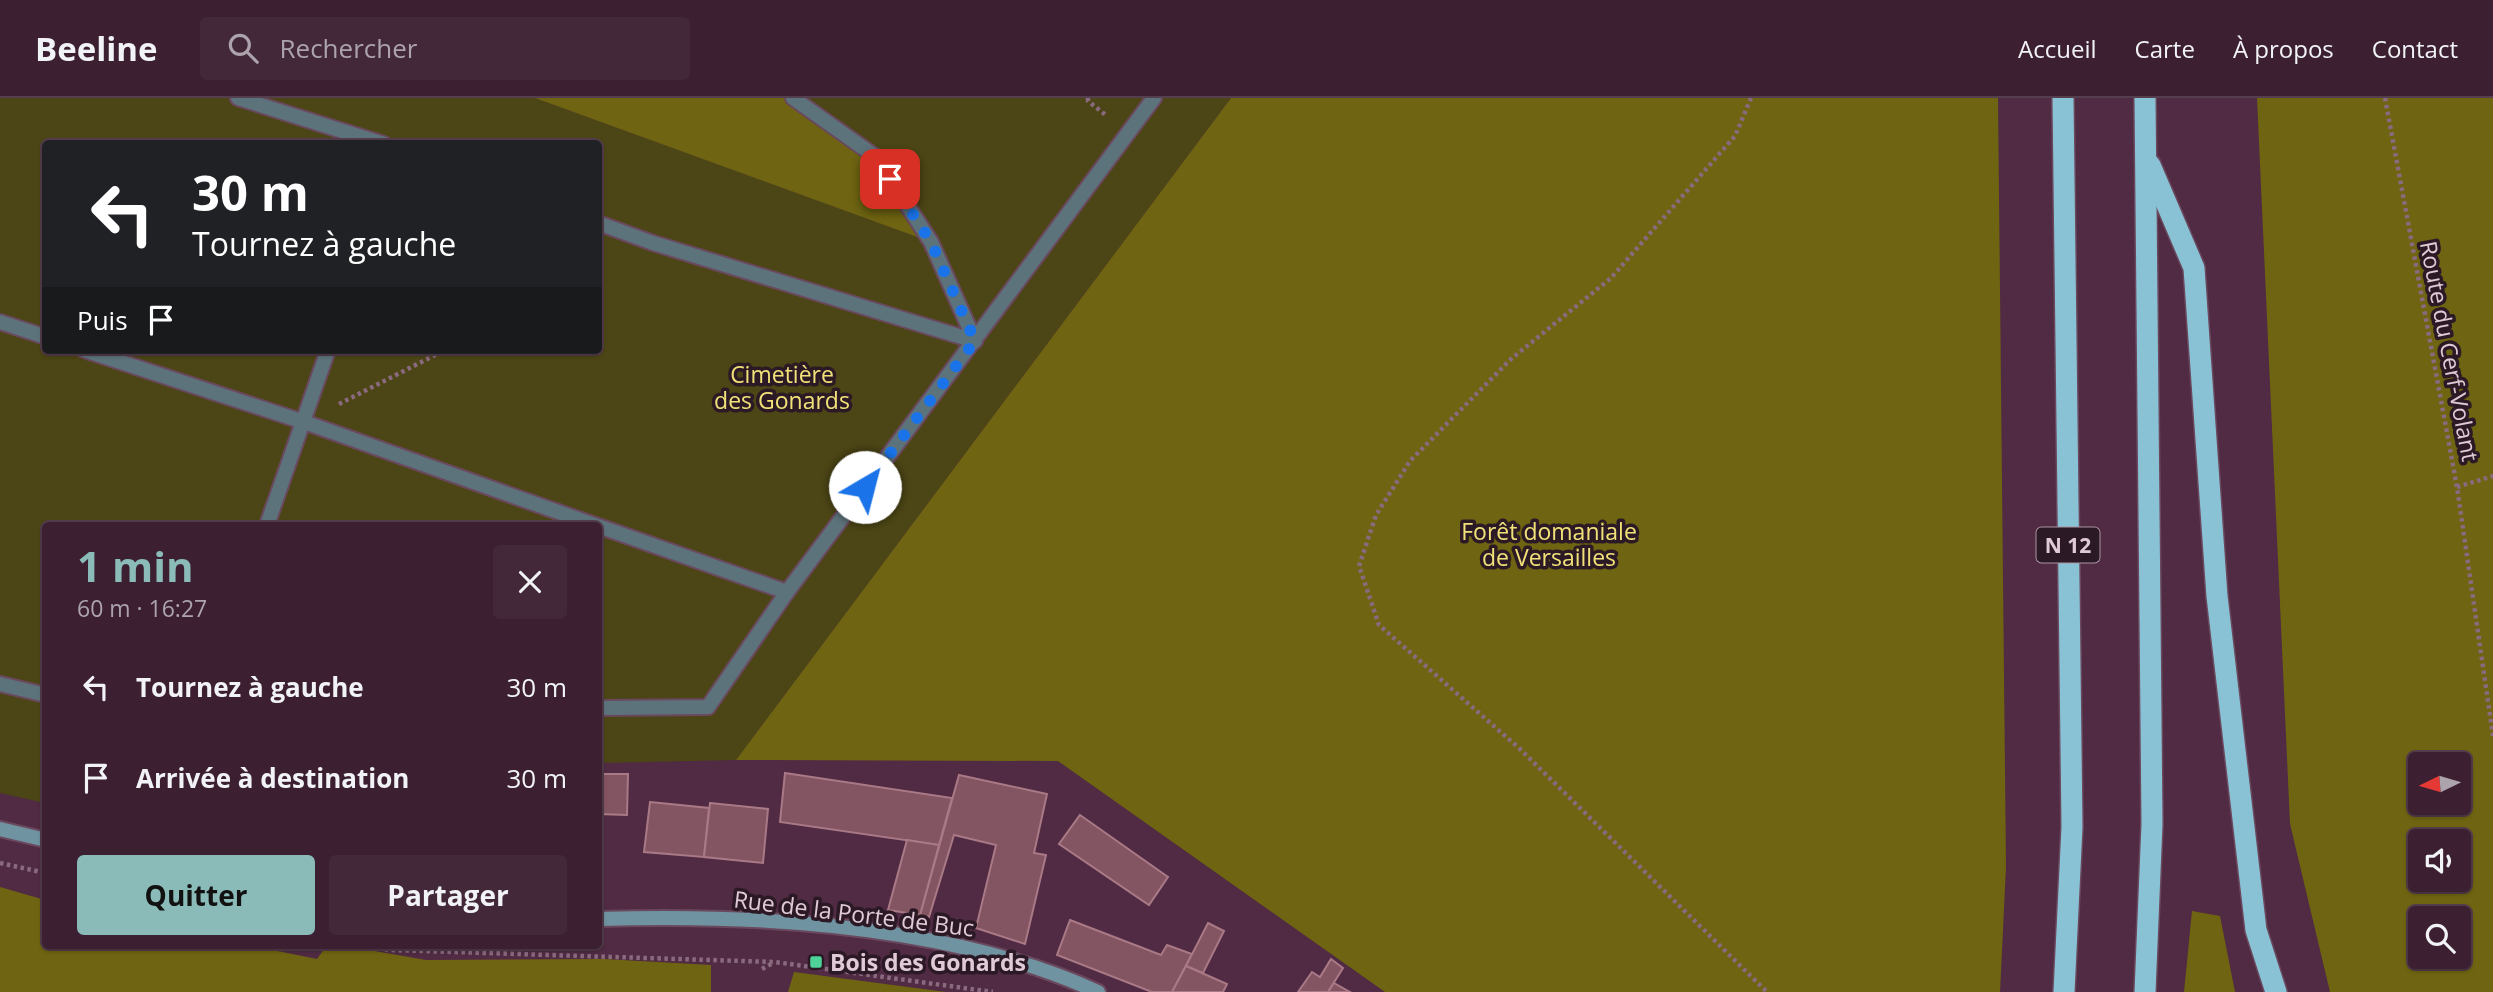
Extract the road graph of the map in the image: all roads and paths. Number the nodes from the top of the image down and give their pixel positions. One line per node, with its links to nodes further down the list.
1 (238, 98): 8 (lane)
2 (793, 98): 13 (lane)
3 (1154, 98): 13 (lane)
4 (1752, 98): 38 (path)
5 (2063, 98): 39 (highway, N 12)
6 (2145, 98): 9 (highway)
7 (2385, 98): 19 (path, Route du Cerf-Volant)
8 (371, 140)
9 (2146, 157): 40 (highway); 41 (highway)
10 (602, 224): 13 (lane)
11 (0, 322): 12 (lane)
12 (42, 336)
13 (975, 341): 23 (lane)
14 (97, 354): 17 (lane)
15 (327, 354): 17 (lane)
16 (437, 354): 17 (path)
17 (304, 422): 20 (lane); 21 (lane)
18 (2493, 476): 19 (path)
19 (2457, 487): 27 (path, Route du Cerf-Volant)
20 (268, 522)
21 (586, 522)
22 (602, 528): 23 (lane)
23 (787, 592): 26 (lane)
24 (0, 684): 25 (lane)
25 (42, 694)
26 (602, 708)
27 (2493, 736)
28 (0, 829): 29 (main road)
29 (42, 839)
30 (0, 863): 31 (path)
31 (42, 872)
32 (602, 919): 37 (main road, Rue de la Porte de Buc)
33 (384, 949): 34 (path)
34 (775, 962): 35 (path); 36 (path)
35 (762, 970)
36 (993, 992)
37 (1098, 992)
38 (1768, 992)
39 (2064, 992)
40 (2145, 992)
41 (2276, 992)

